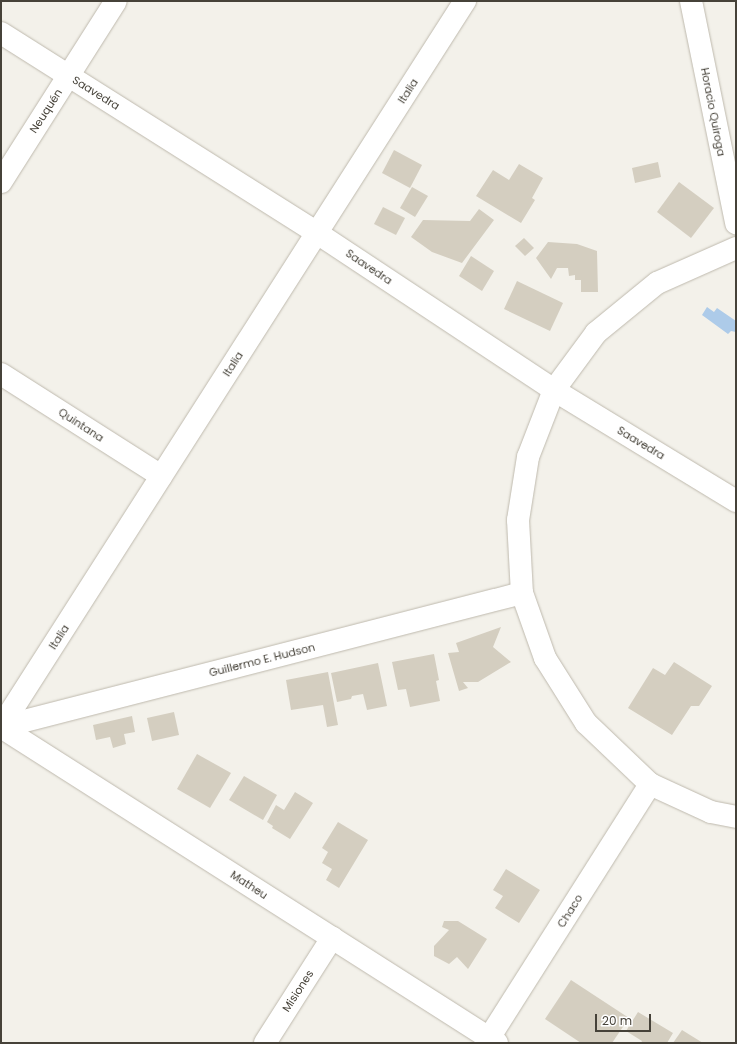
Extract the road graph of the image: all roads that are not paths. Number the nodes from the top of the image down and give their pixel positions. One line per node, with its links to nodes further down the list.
1 (116, 1): 5 (street, Neuquén)
2 (465, 1): 8 (street, Italia)
3 (691, 1): 7 (street, Horacio Quiroga)
4 (1, 33): 5 (street, Saavedra)
5 (68, 76): 6 (street, Neuquén); 8 (street, Saavedra)
6 (1, 182)
7 (736, 223)
8 (317, 232): 11 (street, Saavedra); 12 (street, Italia)
9 (736, 248): 11 (street)
10 (1, 374): 12 (street, Quintana)
11 (554, 390): 13 (street, Saavedra); 14 (street)
12 (161, 476): 15 (street, Italia)
13 (736, 502)
14 (522, 593): 15 (street, Guillermo E. Hudson); 16 (street)
15 (1, 727): 18 (street, Matheu)
16 (650, 784): 17 (street); 19 (street, Chaco)
17 (736, 818)
18 (332, 938): 19 (street, Matheu); 20 (street, Misiones)
19 (493, 1041)
20 (264, 1043)

